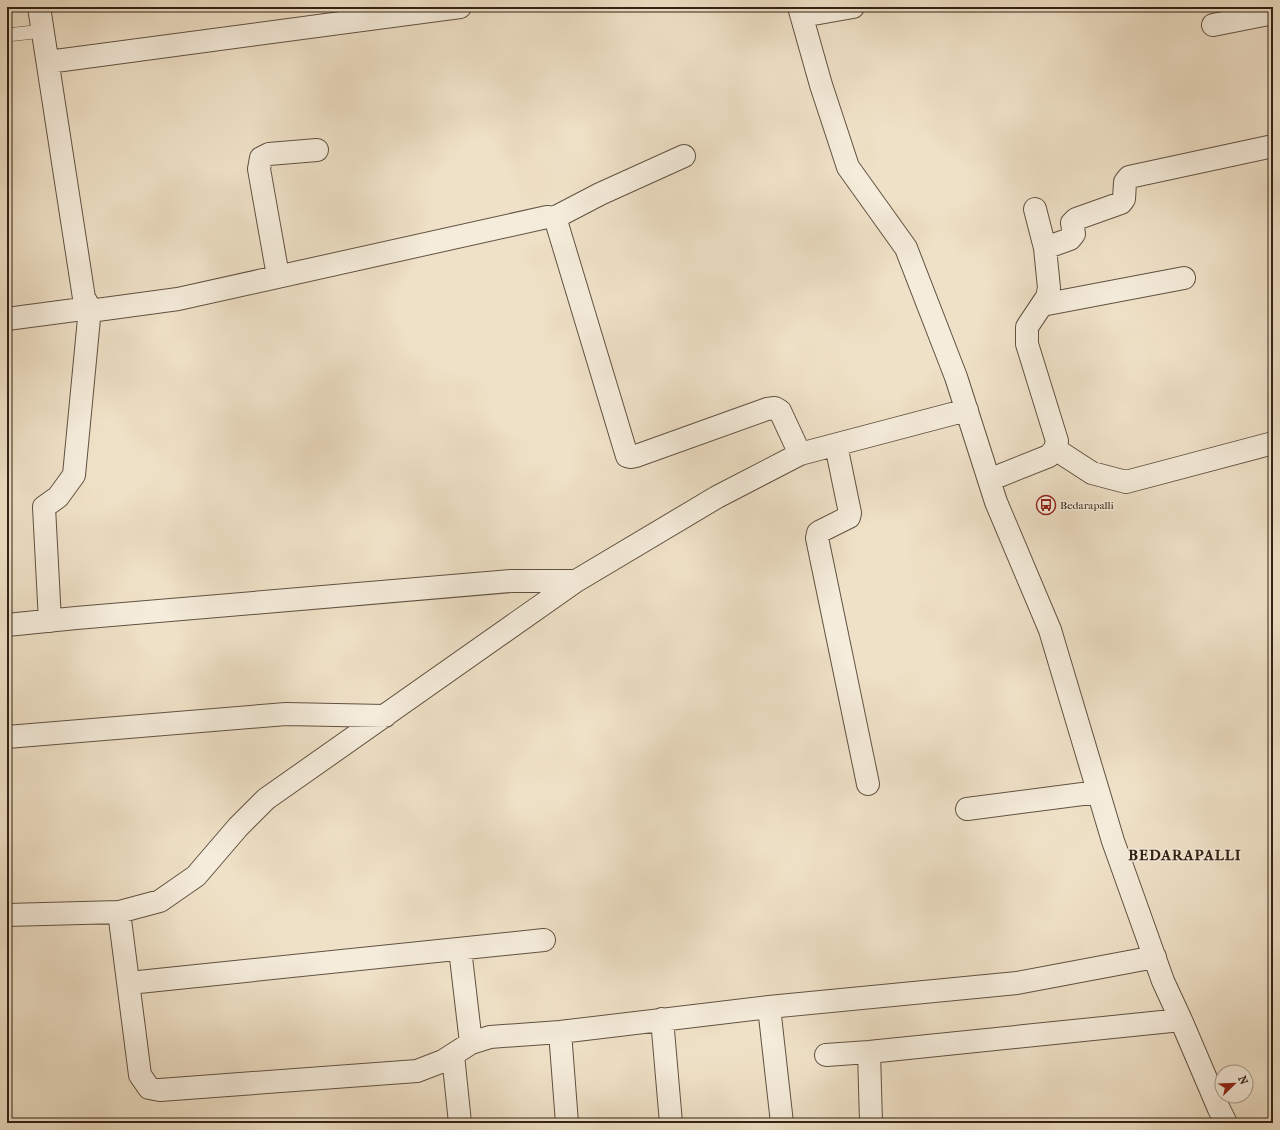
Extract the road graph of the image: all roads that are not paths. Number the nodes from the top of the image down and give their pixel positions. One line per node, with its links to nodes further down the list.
1 (39, 7): 7 (street)
2 (460, 7): 9 (street)
3 (853, 7): 4 (street)
4 (800, 11): 21 (street)
5 (1273, 13): 6 (street)
6 (1213, 25)
7 (43, 31): 8 (lane); 9 (street)
8 (7, 35)
9 (48, 62): 19 (street)
10 (1273, 146): 15 (street)
11 (317, 150): 16 (street)
12 (684, 156): 14 (street)
13 (1035, 209): 15 (street)
14 (554, 218): 16 (street); 25 (street)
15 (1045, 248): 18 (street)
16 (278, 276): 19 (street)
17 (1184, 278): 18 (street)
18 (1042, 305): 24 (street)
19 (90, 308): 20 (street); 28 (street)
20 (7, 319)
21 (967, 410): 23 (street); 26 (street)
22 (1273, 443): 24 (street)
23 (836, 445): 25 (street); 32 (street)
24 (1055, 449): 26 (street)
25 (800, 454): 27 (street)
26 (989, 480): 33 (street)
27 (576, 581): 28 (street); 30 (street)
28 (50, 621): 29 (street)
29 (7, 625)
30 (385, 716): 31 (street); 35 (street)
31 (7, 737)
32 (868, 784)
33 (1098, 792): 34 (street); 39 (street)
34 (966, 809)
35 (120, 912): 36 (street); 40 (street)
36 (7, 915)
37 (544, 940): 38 (street)
38 (460, 949): 40 (street); 45 (street)
39 (1155, 958): 41 (street); 43 (street)
40 (128, 983): 45 (street)
41 (769, 1007): 42 (street); 51 (street)
42 (662, 1019): 44 (street); 50 (street)
43 (1181, 1020): 46 (street); 53 (street)
44 (560, 1032): 45 (street); 49 (street)
45 (462, 1049): 48 (street)
46 (870, 1052): 47 (street); 52 (street)
47 (826, 1055)
48 (460, 1123)
49 (567, 1123)
50 (671, 1123)
51 (782, 1123)
52 (871, 1123)
53 (1226, 1123)

